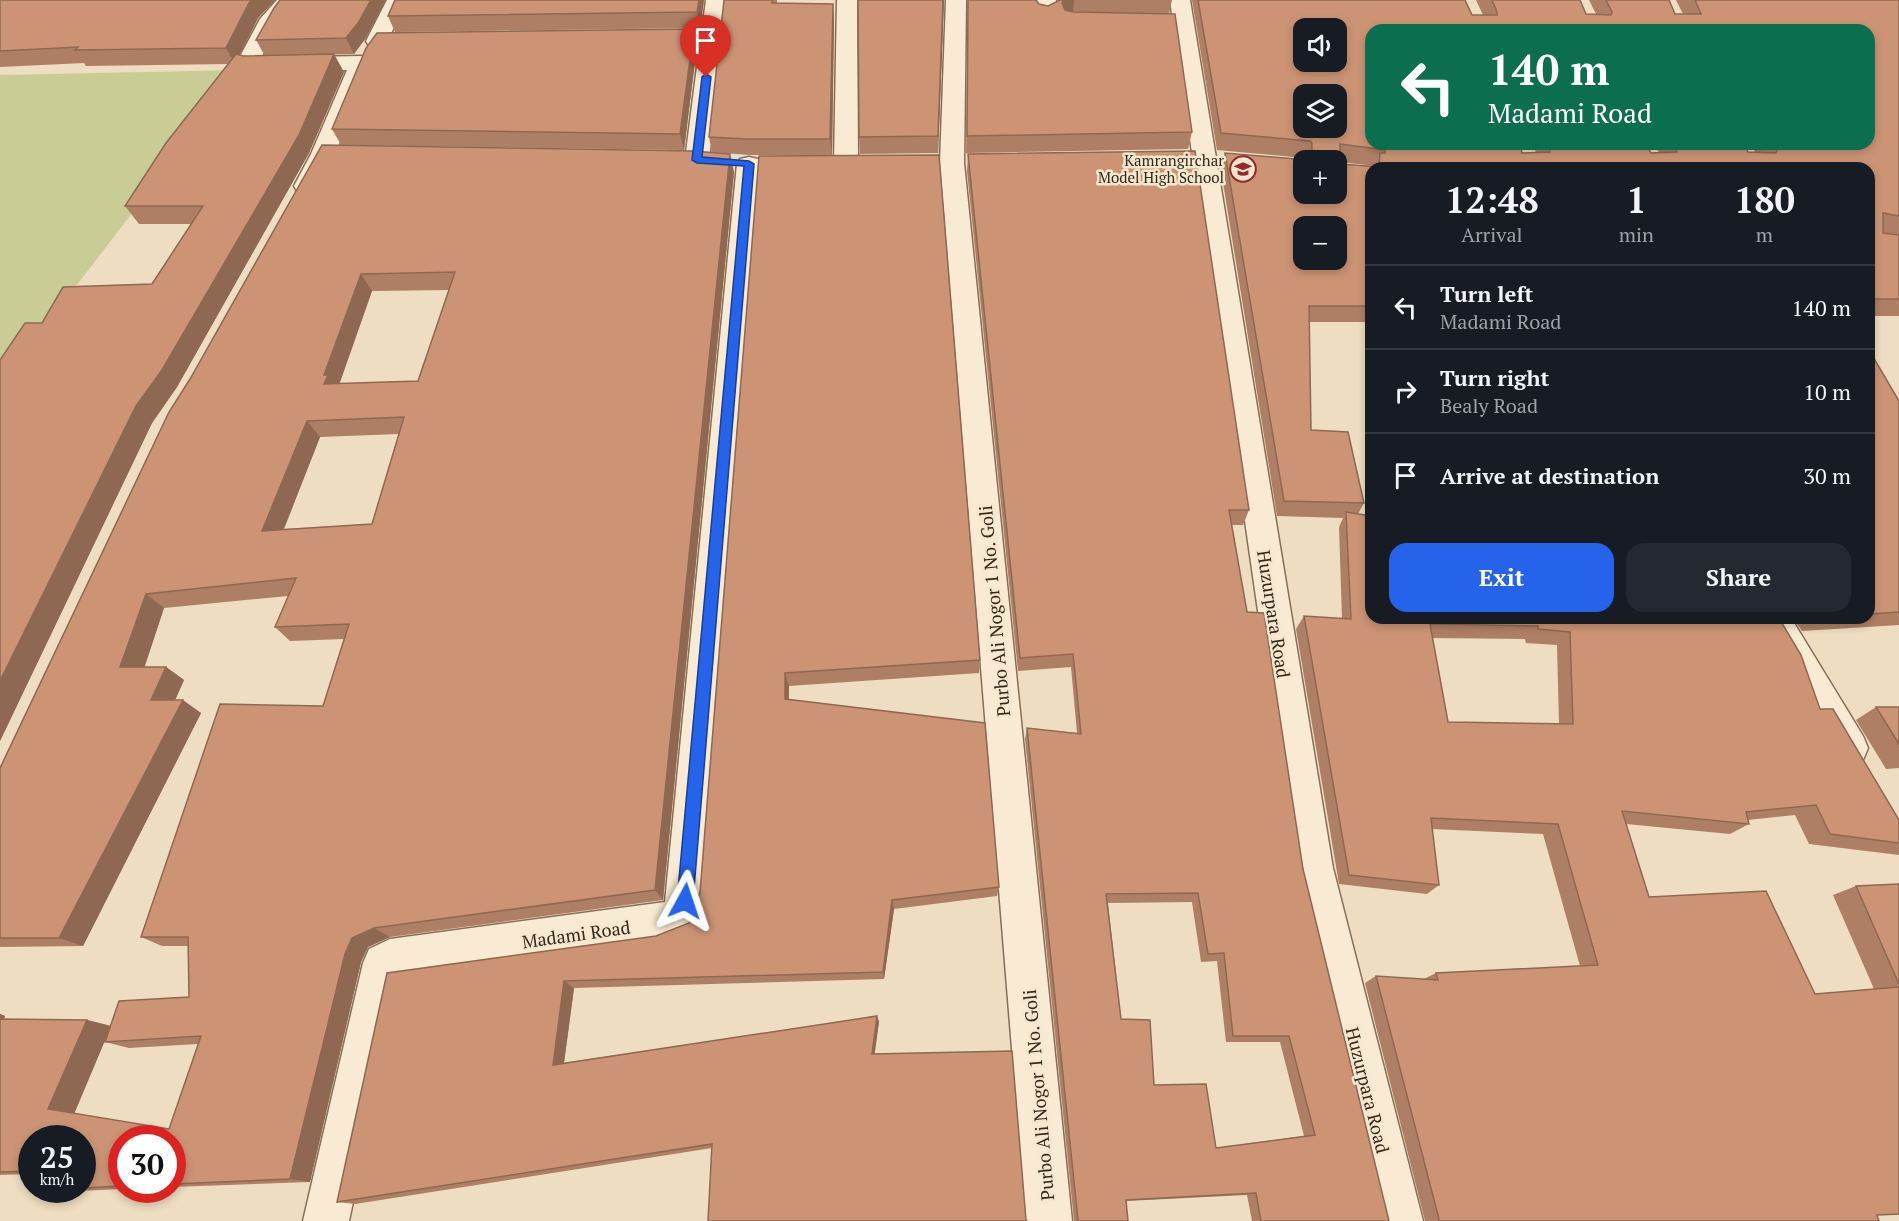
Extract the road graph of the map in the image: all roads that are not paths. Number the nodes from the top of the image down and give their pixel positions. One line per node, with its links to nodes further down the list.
1 (289, 0): 11 (street)
2 (397, 0): 9 (street)
3 (716, 0): 7 (street)
4 (847, 0): 12 (street)
5 (956, 0): 17 (street, Purbo Ali Nogor 1 No. Goli)
6 (1175, 15): 18 (street, Huzurpara Road)
7 (711, 36): 8 (street); 16 (street, Madami Road)
8 (628, 37)
9 (377, 41): 10 (street); 11 (street)
10 (401, 41)
11 (361, 63): 13 (street)
12 (847, 164)
13 (295, 204)
14 (1777, 624): 15 (street)
15 (1869, 780)
16 (327, 1221)
17 (1049, 1221)
18 (1400, 1221)

